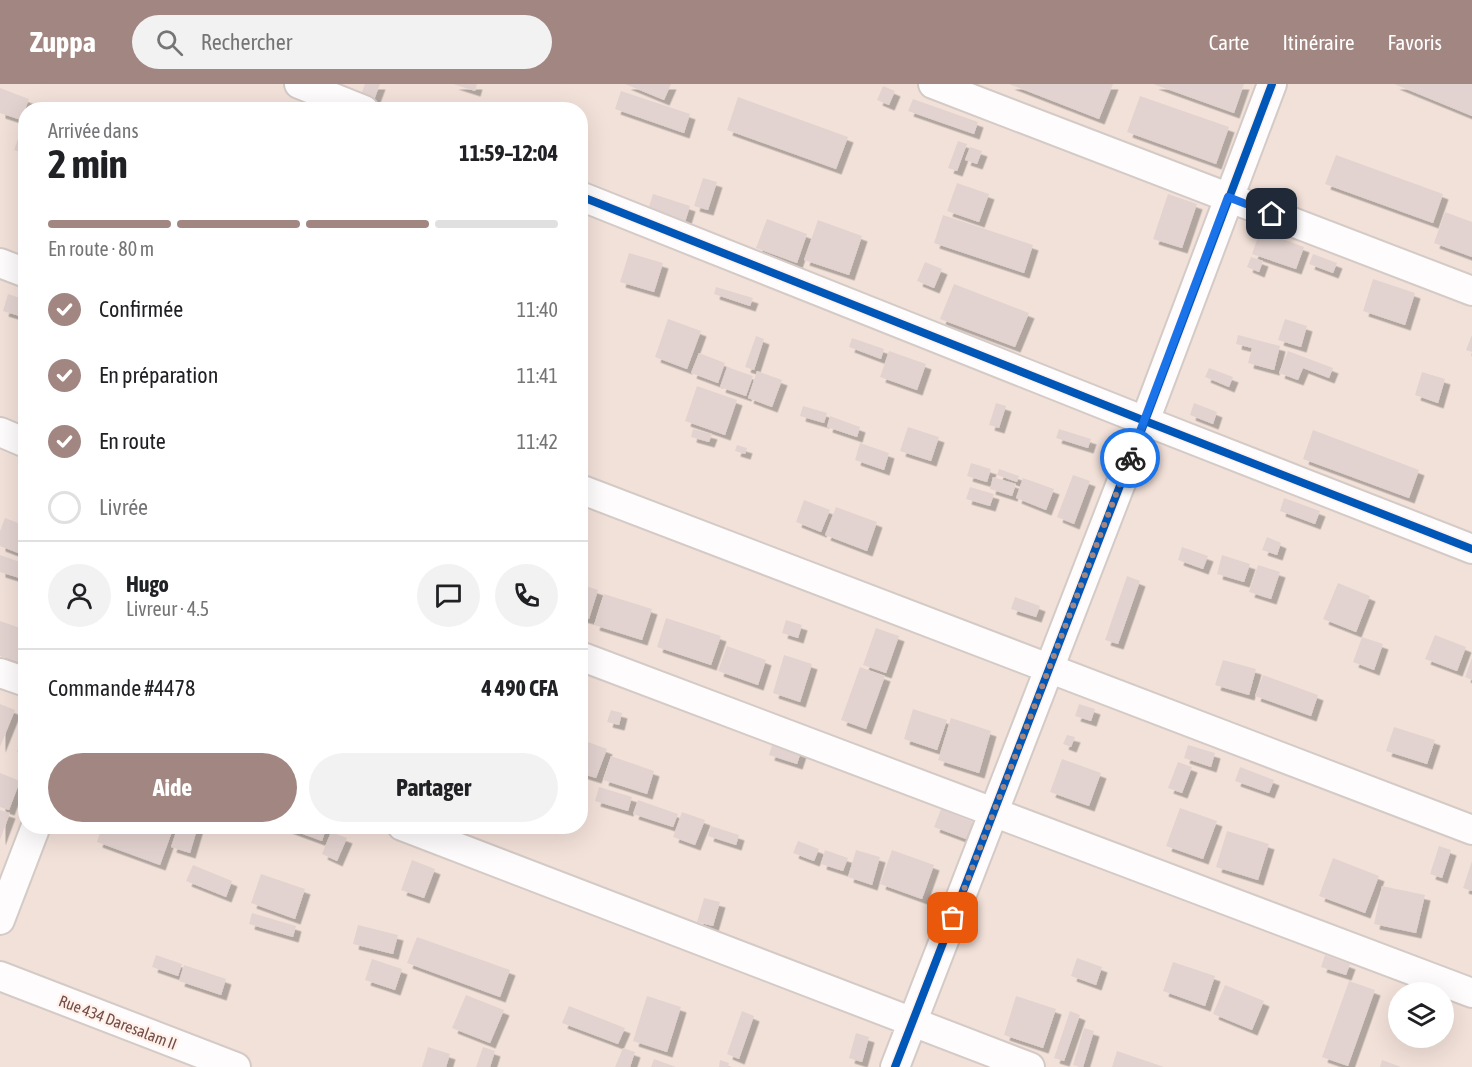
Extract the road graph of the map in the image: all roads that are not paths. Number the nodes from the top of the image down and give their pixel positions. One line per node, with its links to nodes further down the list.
1 (933, 84): 5 (street)
2 (1272, 84): 5 (street)
3 (313, 92): 4 (street)
4 (341, 102)
5 (1228, 197): 9 (street); 10 (street)
6 (588, 199): 10 (street)
7 (0, 263): 8 (street)
8 (18, 270)
9 (1472, 291)
10 (1145, 421): 14 (street); 16 (street)
11 (0, 432): 12 (street)
12 (18, 439)
13 (588, 492): 16 (street)
14 (1472, 549)
15 (588, 659): 19 (street)
16 (1048, 669): 19 (street); 20 (street)
17 (0, 673): 18 (street)
18 (18, 679)
19 (993, 813): 25 (street); 26 (street)
20 (1472, 830)
21 (33, 834): 23 (street)
22 (423, 834): 26 (street)
23 (0, 920)
24 (0, 976): 27 (street, Rue 434 Daresalam II)
25 (1472, 993)
26 (913, 1022): 28 (street); 29 (street)
27 (236, 1067)
28 (896, 1067)
29 (1030, 1067)

